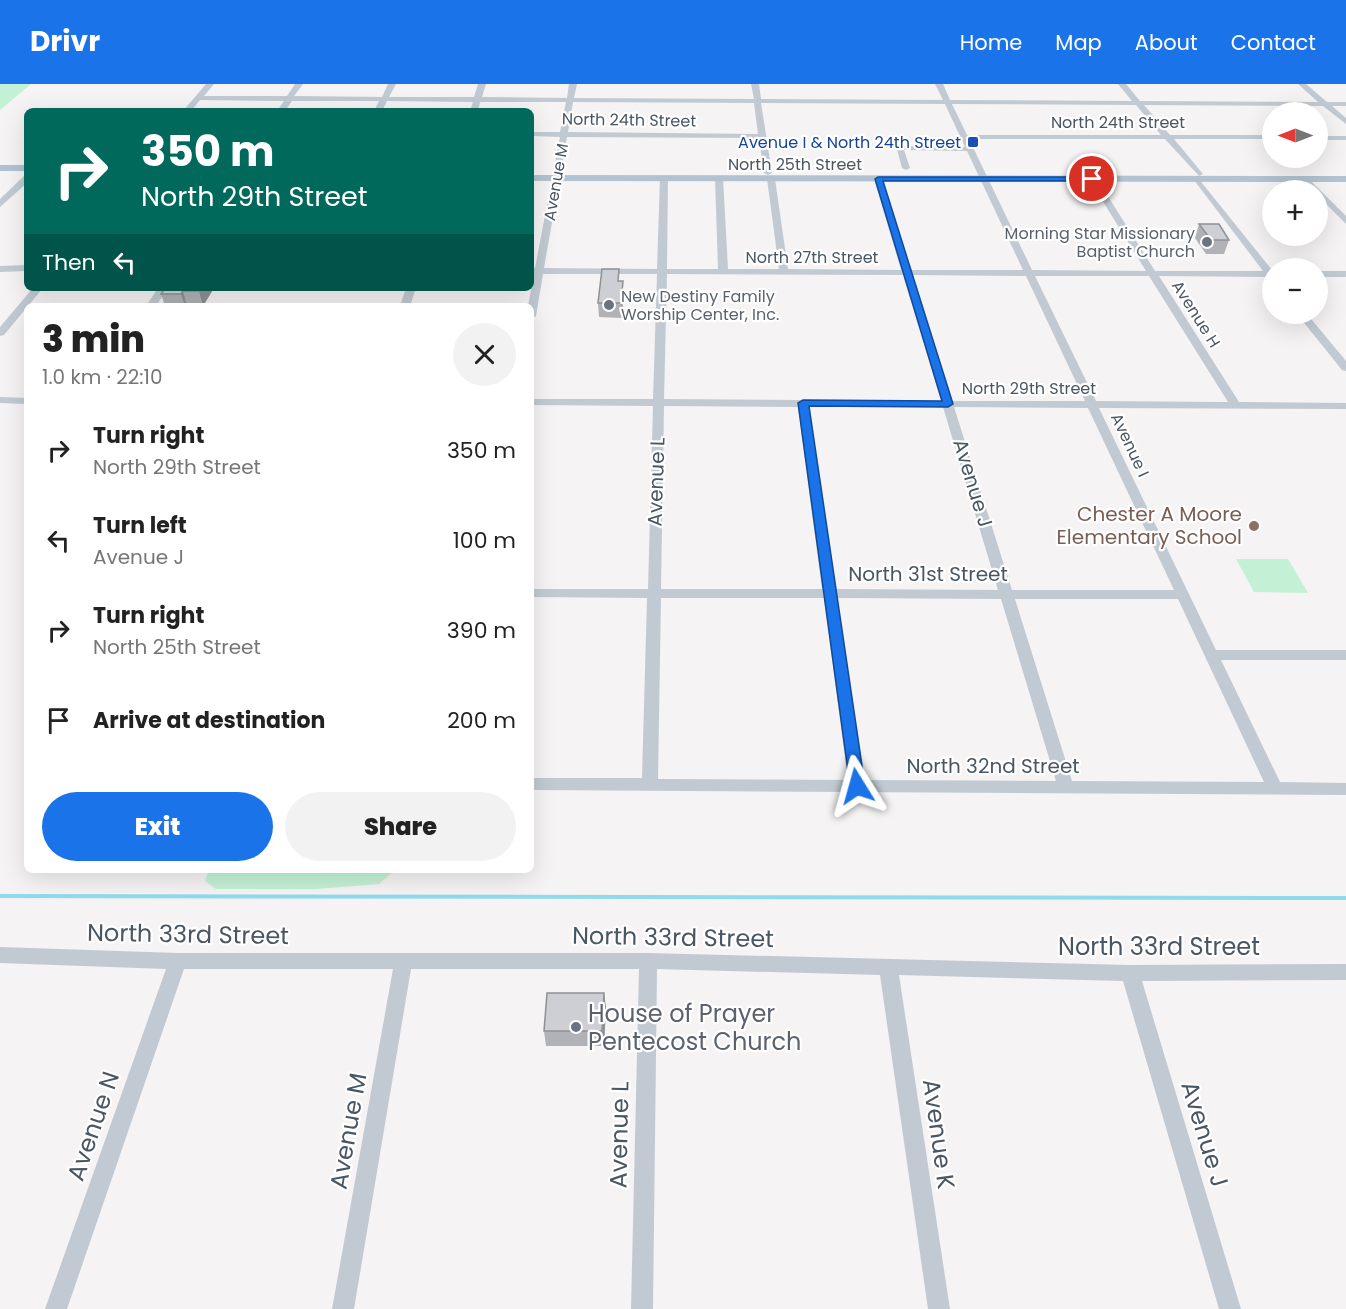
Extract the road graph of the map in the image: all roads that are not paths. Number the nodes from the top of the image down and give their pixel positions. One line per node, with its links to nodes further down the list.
1 (210, 84): 10 (street)
2 (299, 84): 11 (street)
3 (392, 84): 12 (street)
4 (482, 84): 13 (street)
5 (573, 84): 14 (street, Avenue M)
6 (755, 84): 15 (street)
7 (939, 84): 16 (street, Avenue I)
8 (1122, 84): 18 (street)
9 (1302, 84): 17 (street)
10 (198, 98): 11 (street); 23 (street)
11 (289, 99): 12 (street); 24 (street)
12 (384, 99): 13 (street); 25 (street)
13 (478, 99): 14 (street); 26 (street)
14 (571, 100): 15 (street); 29 (street, Avenue M)
15 (757, 101): 16 (street); 30 (street)
16 (949, 102): 18 (street); 32 (street, Avenue I)
17 (1322, 102)
18 (1138, 103): 19 (street); 33 (street)
19 (1262, 104)
20 (1328, 104): 21 (street)
21 (1346, 104)
22 (1328, 107): 27 (street)
23 (190, 108)
24 (283, 108)
25 (380, 108)
26 (475, 108)
27 (1346, 122)
28 (534, 134): 29 (street, North 24th Street)
29 (564, 134): 30 (street, North 24th Street); 44 (street, Avenue M)
30 (763, 136): 45 (street)
31 (896, 137): 37 (street)
32 (965, 137): 33 (street, North 24th Street); 38 (street, Avenue I)
33 (1167, 137): 34 (street, North 24th Street); 48 (street)
34 (1262, 137)
35 (1328, 138): 36 (street)
36 (1346, 138)
37 (900, 148): 38 (street); 41 (street)
38 (971, 149): 46 (street, Avenue I)
39 (0, 168): 40 (main road)
40 (24, 168)
41 (906, 168)
42 (534, 172): 44 (main road, North 25th Street)
43 (0, 175): 47 (main road)
44 (556, 175): 45 (main road, North 25th Street); 50 (main road, North 25th Street); 51 (main road, North 25th Street); 63 (street, Avenue M)
45 (770, 176): 46 (main road, North 25th Street); 52 (main road); 53 (main road, North 25th Street); 54 (main road, North 25th Street); 66 (street)
46 (983, 176): 48 (main road, North 25th Street); 54 (main road, North 25th Street); 55 (main road, North 25th Street); 68 (street, Avenue I)
47 (24, 177)
48 (1198, 177): 49 (main road, North 25th Street); 55 (main road, North 25th Street); 56 (main road, North 25th Street); 60 (street)
49 (1346, 177): 56 (main road, North 25th Street)
50 (534, 178)
51 (664, 178): 52 (main road, North 25th Street); 64 (street, Avenue L)
52 (680, 178): 53 (main road, North 25th Street)
53 (719, 178): 65 (street)
54 (878, 179): 67 (street, Avenue J)
55 (1092, 179): 69 (street, Avenue H)
56 (1307, 179): 59 (street)
57 (24, 180): 58 (street)
58 (0, 204)
59 (1346, 221)
60 (1262, 261)
61 (24, 268): 62 (street)
62 (0, 269)
63 (536, 271): 64 (street, North 27th Street); 73 (street, Avenue M)
64 (661, 271): 65 (street, North 27th Street); 83 (street, Avenue L)
65 (723, 271): 66 (street, North 27th Street)
66 (784, 272): 67 (street, North 27th Street)
67 (905, 272): 68 (street, North 27th Street); 85 (street, Avenue J)
68 (1029, 273): 69 (street, North 27th Street); 86 (street, Avenue I)
69 (1153, 273): 70 (street, North 27th Street); 87 (street, Avenue H)
70 (1262, 274)
71 (1328, 274): 72 (street)
72 (1346, 274)
73 (534, 289)
74 (35, 291): 75 (street)
75 (25, 303)
76 (24, 305): 78 (street)
77 (1310, 324): 79 (street)
78 (0, 333)
79 (1346, 368)
80 (0, 400): 81 (street)
81 (24, 400)
82 (534, 402): 83 (street, North 29th Street)
83 (658, 403): 84 (street, North 29th Street); 90 (street, Avenue L)
84 (803, 403): 85 (street, North 29th Street); 91 (street)
85 (948, 404): 86 (street, North 29th Street); 92 (street, Avenue J)
86 (1091, 404): 87 (street, North 29th Street); 93 (street, Avenue I)
87 (1235, 405): 88 (street, North 29th Street)
88 (1346, 406)
89 (534, 592): 90 (street, North 31st Street)
90 (653, 592): 91 (street, North 31st Street); 97 (street, Avenue L)
91 (831, 593): 92 (street, North 31st Street); 98 (street)
92 (1007, 594): 93 (street, North 31st Street); 99 (street, Avenue J)
93 (1181, 595): 94 (street, Avenue I)
94 (1213, 655): 95 (street); 100 (street, Avenue I)
95 (1346, 655)
96 (534, 784): 97 (street, North 32nd Street)
97 (650, 785): 98 (street, North 32nd Street)
98 (857, 786): 99 (street, North 32nd Street)
99 (1066, 788): 100 (street, North 32nd Street)
100 (1275, 789): 101 (street, North 32nd Street)
101 (1346, 789)
102 (0, 954): 103 (street, North 33rd Street)
103 (178, 961): 105 (street, North 33rd Street); 109 (street, Avenue N)
104 (648, 961): 105 (street, North 33rd Street); 106 (street, North 33rd Street); 111 (street, Avenue L)
105 (403, 962): 110 (street, Avenue M)
106 (888, 967): 108 (street, North 33rd Street); 112 (street, Avenue K)
107 (1346, 972): 108 (street, North 33rd Street)
108 (1130, 973): 113 (street, Avenue J)
109 (56, 1309)
110 (343, 1309)
111 (642, 1309)
112 (939, 1309)
113 (1230, 1309)

